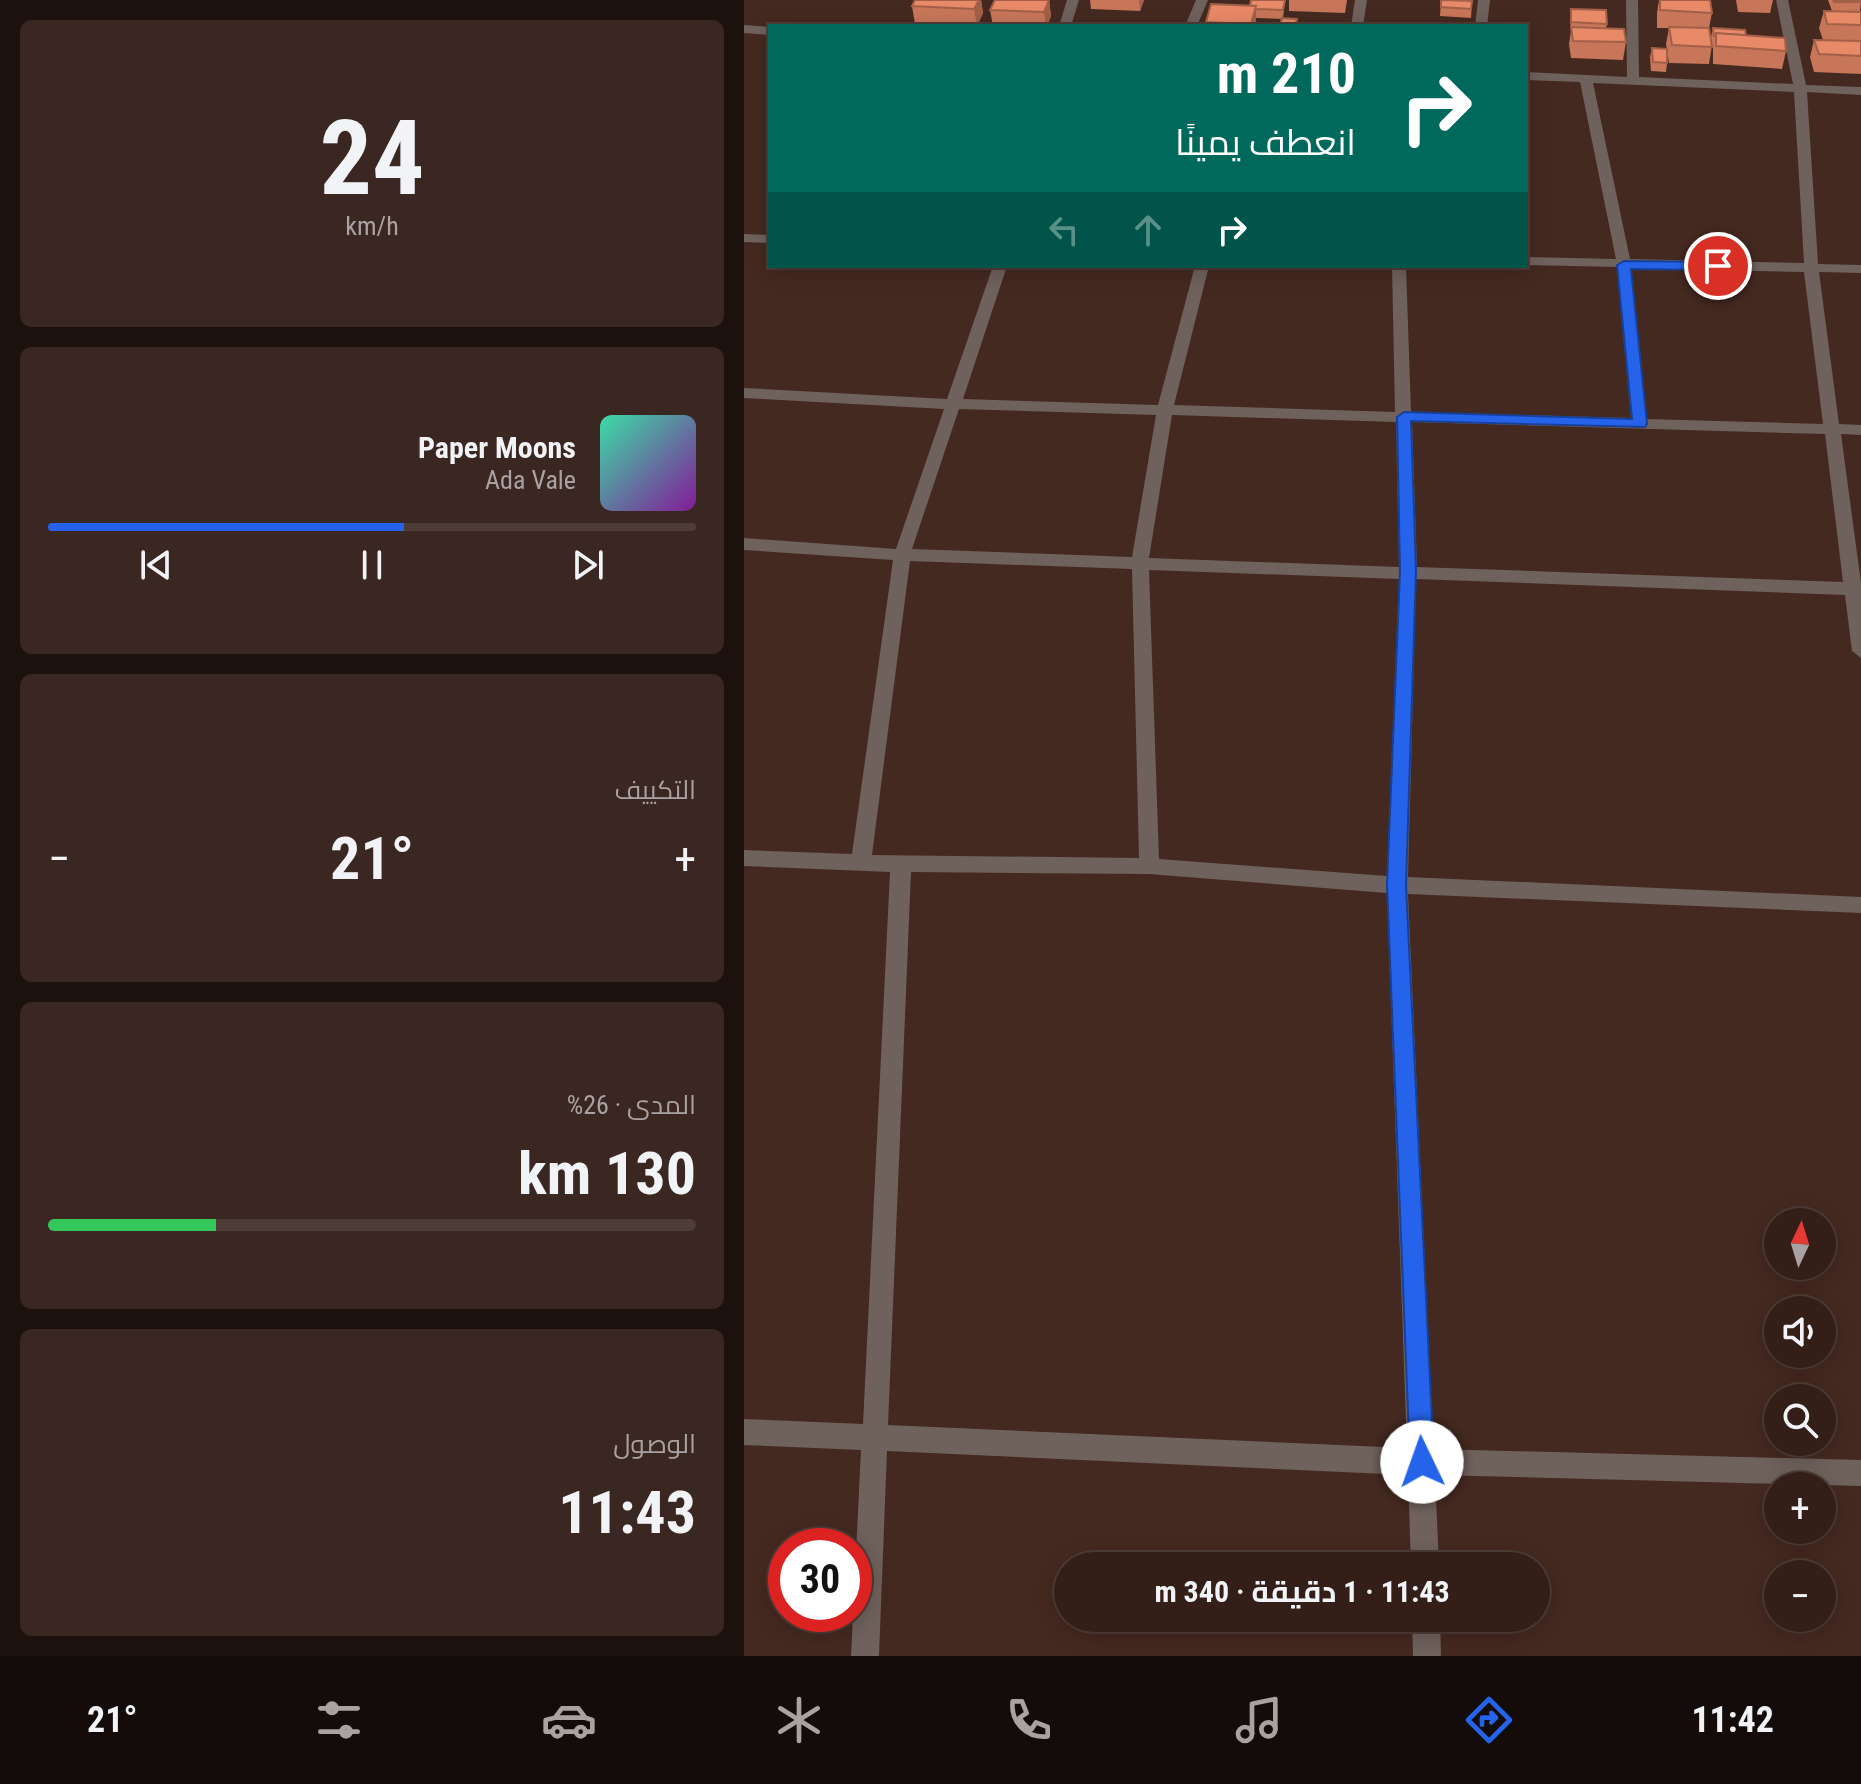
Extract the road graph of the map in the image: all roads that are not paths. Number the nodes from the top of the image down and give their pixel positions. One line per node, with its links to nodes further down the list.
1 (1073, 0): 7 (street)
2 (1202, 0): 8 (street)
3 (1361, 0): 9 (street)
4 (1484, 0): 10 (street)
5 (1632, 0): 15 (street)
6 (1782, 0): 16 (street)
7 (1066, 24)
8 (1192, 24)
9 (1357, 24)
10 (1481, 24)
11 (744, 29): 12 (street)
12 (768, 31)
13 (1528, 76): 14 (street)
14 (1586, 80): 15 (street); 21 (street)
15 (1633, 82): 16 (street)
16 (1800, 88): 17 (street); 22 (street)
17 (1861, 91)
18 (744, 238): 19 (street)
19 (768, 239)
20 (1528, 261): 21 (street)
21 (1624, 265): 22 (street); 31 (street)
22 (1811, 267): 26 (street); 32 (street)
23 (999, 268): 28 (street)
24 (1201, 268): 29 (street)
25 (1399, 268): 30 (street)
26 (1861, 269)
27 (744, 393): 28 (street)
28 (951, 404): 29 (street); 35 (street)
29 (1165, 408): 30 (street); 36 (street)
30 (1404, 417): 31 (street); 37 (street)
31 (1640, 424): 32 (street)
32 (1832, 429): 33 (street); 38 (street)
33 (1861, 430)
34 (744, 544): 35 (street)
35 (902, 555): 36 (street); 41 (street)
36 (1140, 561): 37 (street); 43 (street)
37 (1408, 571): 38 (street); 44 (street)
38 (1856, 588): 39 (street)
39 (1861, 651)
40 (744, 858): 41 (street)
41 (861, 862): 42 (street)
42 (901, 864): 43 (street); 47 (street)
43 (1149, 866): 44 (street)
44 (1397, 885): 45 (street); 48 (street)
45 (1861, 905)
46 (744, 1432): 47 (street)
47 (875, 1439): 48 (street); 52 (street)
48 (1422, 1462): 49 (street); 50 (street)
49 (1861, 1473)
50 (1425, 1552)
51 (1426, 1632): 53 (street)
52 (865, 1656)
53 (1427, 1656)

